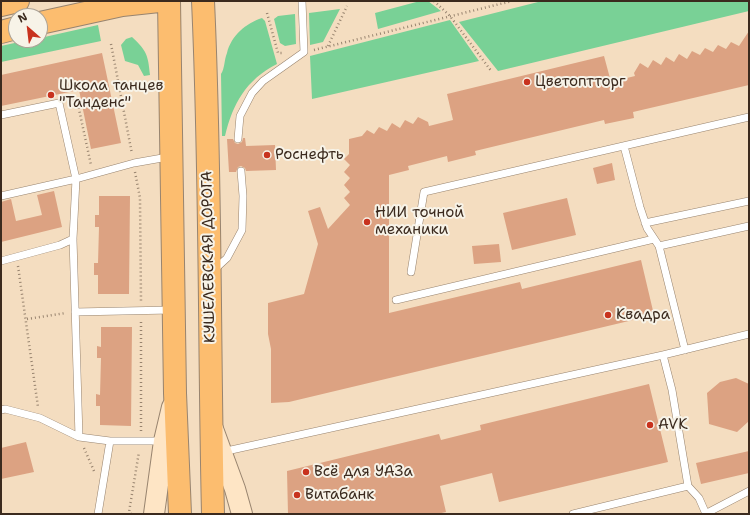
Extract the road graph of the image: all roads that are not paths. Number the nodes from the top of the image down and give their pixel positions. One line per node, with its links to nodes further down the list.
1 (18, 1): 6 (main road)
2 (159, 1): 7 (main road)
3 (169, 1): 12 (main road)
4 (202, 1): 24 (main road, КУШЕЛЕВСКАЯ ДОРОГА)
5 (302, 1): 10 (lane)
6 (1, 5)
7 (48, 21)
8 (1, 115): 14 (lane)
9 (749, 117): 11 (lane)
10 (238, 139)
11 (624, 146): 17 (lane); 23 (lane)
12 (170, 157): 14 (lane); 26 (main road)
13 (241, 171): 24 (lane)
14 (76, 179): 15 (lane); 19 (lane)
15 (1, 196)
16 (749, 201): 17 (lane)
17 (645, 223): 20 (lane)
18 (749, 226): 21 (lane)
19 (73, 239): 22 (lane); 27 (lane)
20 (654, 239): 21 (lane); 25 (lane)
21 (659, 246): 29 (lane)
22 (1, 261)
23 (411, 272)
24 (211, 273): 33 (main road, КУШЕЛЕВСКАЯ ДОРОГА)
25 (396, 300)
26 (173, 310): 27 (lane); 31 (main road)
27 (75, 312): 34 (lane)
28 (749, 334): 29 (lane)
29 (685, 350): 30 (lane)
30 (663, 355): 37 (lane); 38 (lane)
31 (175, 393): 36 (main road); 42 (main road)
32 (1, 410): 34 (lane)
33 (211, 424): 37 (main road); 43 (main road, КУШЕЛЕВСКАЯ ДОРОГА)
34 (79, 437): 35 (lane)
35 (110, 441): 36 (lane); 40 (lane)
36 (164, 441): 41 (main road)
37 (222, 452): 46 (main road)
38 (688, 486): 47 (lane); 48 (lane)
39 (749, 491): 48 (lane)
40 (98, 514)
41 (154, 514)
42 (180, 514)
43 (213, 514)
44 (218, 514): 45 (main road)
45 (238, 514)
46 (242, 514)
47 (573, 514)
48 (705, 514)

